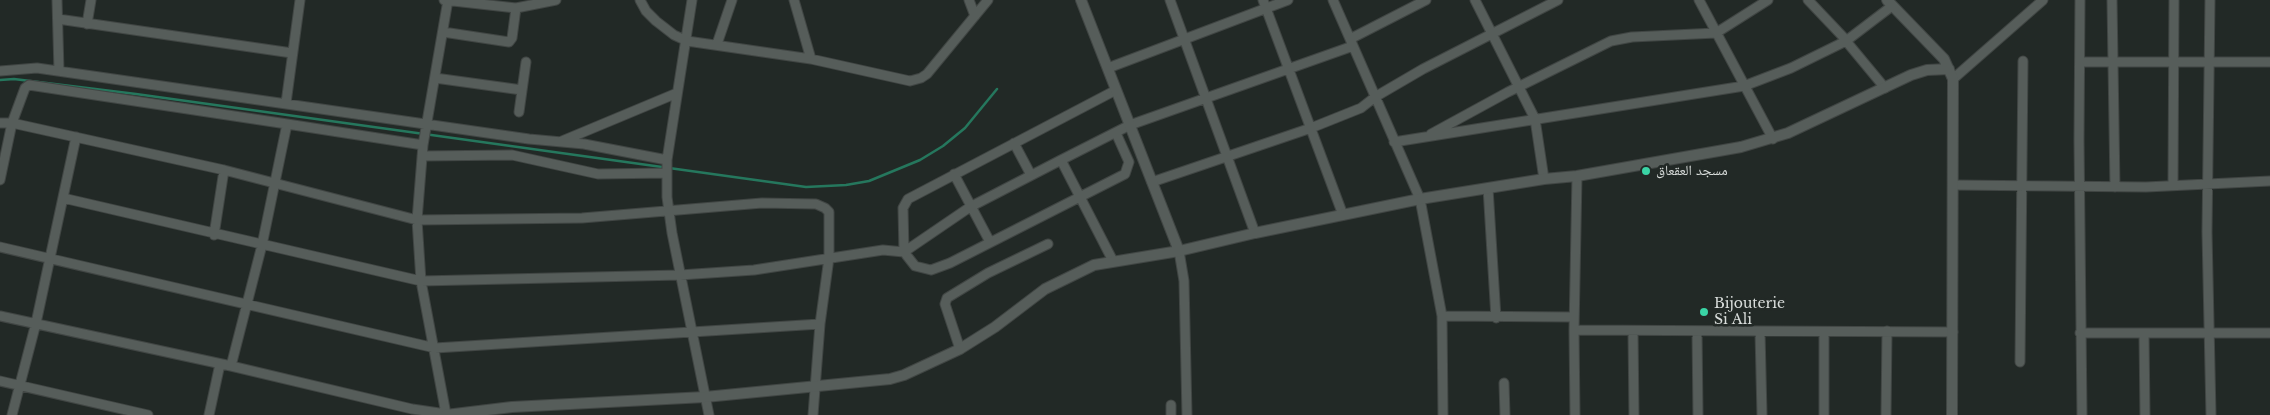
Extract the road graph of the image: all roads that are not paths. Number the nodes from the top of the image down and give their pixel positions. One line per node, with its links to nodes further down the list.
1 (57, 0): 32 (street)
2 (91, 0): 33 (street)
3 (300, 0): 42 (street)
4 (444, 0): 5 (street)
5 (448, 0): 30 (street); 34 (street)
6 (556, 0): 30 (street)
7 (640, 0): 38 (street)
8 (692, 0): 38 (street)
9 (732, 0): 41 (street)
10 (794, 0): 43 (street)
11 (969, 0): 31 (street)
12 (988, 0): 31 (street)
13 (1081, 0): 51 (street)
14 (1170, 0): 37 (street)
15 (1288, 0): 29 (street)
16 (1333, 0): 40 (street)
17 (1426, 0): 40 (street)
18 (1475, 0): 36 (street)
19 (1558, 0): 36 (street)
20 (1699, 0): 35 (street)
21 (1768, 0): 35 (street)
22 (1808, 0): 39 (street)
23 (2043, 0): 55 (street)
24 (2080, 0): 46 (street)
25 (2112, 0): 49 (street)
26 (2174, 0): 47 (street)
27 (2210, 0): 50 (street)
28 (1890, 3): 39 (street); 55 (street)
29 (1264, 4): 37 (street); 52 (street)
30 (516, 8): 34 (street)
31 (974, 16): 43 (street)
32 (58, 19): 33 (street); 54 (street)
33 (87, 24): 42 (street)
34 (443, 32): 56 (street)
35 (1716, 33): 57 (street); 58 (street)
36 (1492, 34): 57 (street); 64 (street)
37 (1185, 37): 51 (street); 63 (street)
38 (687, 40): 41 (street); 62 (street)
39 (1846, 41): 58 (street); 59 (street)
40 (1351, 43): 52 (street); 64 (street)
41 (717, 44): 43 (street)
42 (292, 53): 65 (street)
43 (811, 59)
44 (2023, 61): 98 (street)
45 (526, 62): 60 (street)
46 (2080, 62): 49 (street); 99 (street)
47 (2174, 62): 49 (street); 50 (street); 100 (street)
48 (2270, 62): 50 (street)
49 (2114, 63): 101 (street)
50 (2210, 63): 96 (street)
51 (1108, 68): 61 (street)
52 (1288, 68): 63 (street); 73 (street)
53 (0, 71): 54 (street)
54 (59, 71): 65 (street)
55 (1951, 74): 59 (street); 97 (street)
56 (435, 78): 60 (street); 71 (street)
57 (1520, 86): 67 (street); 76 (street)
58 (1744, 86): 67 (street); 77 (street)
59 (1885, 88): 77 (street)
60 (522, 90): 66 (street)
61 (1116, 90): 72 (street); 80 (street)
62 (678, 94): 78 (street); 84 (street)
63 (1206, 96): 72 (street); 83 (street)
64 (1376, 96): 73 (street); 79 (street)
65 (286, 103): 71 (street)
66 (519, 112)
67 (1535, 119): 76 (street); 91 (street)
68 (0, 123): 69 (street)
69 (12, 123): 70 (street); 75 (street); 92 (street)
70 (286, 124): 81 (street); 94 (street)
71 (428, 124): 78 (street); 81 (street)
72 (1130, 125): 74 (street); 95 (street)
73 (1310, 128): 83 (street); 108 (street)
74 (1116, 133): 85 (street); 103 (street)
75 (76, 137): 86 (street); 104 (street)
76 (1425, 137): 79 (street)
77 (1773, 139): 90 (street)
78 (560, 142): 84 (street)
79 (1394, 142): 105 (street)
80 (1014, 143): 88 (street); 89 (street)
81 (423, 145): 82 (street)
82 (422, 156): 87 (street); 109 (street)
83 (1228, 156): 95 (street); 110 (street)
84 (667, 160): 87 (street)
85 (1061, 160): 89 (street); 103 (street)
86 (224, 170): 94 (street); 111 (street)
87 (666, 173): 107 (street)
88 (954, 174): 106 (street); 117 (street)
89 (1031, 175): 106 (street)
90 (1577, 176): 91 (street); 126 (street)
91 (1544, 179): 102 (street)
92 (0, 180)
93 (2270, 181): 96 (street)
94 (275, 182): 109 (street); 114 (street)
95 (1152, 182): 116 (street)
96 (2208, 185): 100 (street); 137 (street)
97 (1953, 186): 98 (street); 136 (street)
98 (2022, 186): 99 (street); 144 (street)
99 (2079, 186): 101 (street); 139 (street)
100 (2173, 186): 101 (street)
101 (2115, 187)
102 (1488, 188): 105 (street); 127 (street)
103 (1080, 195): 112 (street); 120 (street)
104 (63, 198): 111 (street); 119 (street)
105 (1420, 199): 108 (street); 125 (street)
106 (970, 207): 112 (street); 117 (street)
107 (668, 209): 109 (street); 118 (street); 121 (street)
108 (1343, 215): 110 (street)
109 (416, 220): 122 (street)
110 (1255, 233): 116 (street)
111 (214, 235): 114 (street)
112 (990, 242): 117 (street)
113 (1048, 244): 143 (street)
114 (262, 245): 122 (street); 123 (street)
115 (0, 247): 119 (street)
116 (1179, 251): 120 (street); 161 (street)
117 (904, 252): 118 (street)
118 (829, 258): 121 (street); 129 (street)
119 (49, 259): 123 (street); 128 (street)
120 (1113, 261): 143 (street)
121 (680, 275): 122 (street); 138 (street)
122 (421, 282): 142 (street)
123 (246, 305): 142 (street); 146 (street)
124 (0, 316): 128 (street)
125 (1442, 316): 127 (street); 162 (street)
126 (1574, 317): 127 (street); 130 (street)
127 (1496, 318)
128 (36, 323): 145 (street); 149 (street)
129 (820, 324): 138 (street); 150 (street)
130 (1574, 330): 132 (street); 164 (street)
131 (1697, 330): 132 (street); 134 (street); 166 (street)
132 (1633, 331): 165 (street)
133 (1887, 331): 135 (street); 136 (street); 169 (street)
134 (1760, 332): 135 (street); 167 (street)
135 (1824, 332): 168 (street)
136 (1952, 332): 170 (street)
137 (2209, 332): 140 (street); 141 (street); 173 (street)
138 (692, 333): 142 (street); 151 (street)
139 (2080, 333): 141 (street); 171 (street)
140 (2270, 333)
141 (2144, 334): 172 (street)
142 (435, 348): 157 (street)
143 (960, 349): 150 (street)
144 (2020, 362)
145 (220, 364): 146 (street); 156 (street)
146 (230, 366): 157 (street)
147 (0, 381): 149 (street)
148 (1504, 383): 163 (street)
149 (20, 385): 154 (street); 155 (street)
150 (817, 385): 151 (street); 159 (street)
151 (705, 397): 153 (street); 158 (street)
152 (1171, 405): 160 (street)
153 (511, 411): 157 (street)
154 (12, 415)
155 (148, 415)
156 (209, 415)
157 (446, 415)
158 (709, 415)
159 (813, 415)
160 (1171, 415)
161 (1187, 415)
162 (1443, 415)
163 (1505, 415)
164 (1575, 415)
165 (1634, 415)
166 (1698, 415)
167 (1762, 415)
168 (1824, 415)
169 (1886, 415)
170 (1952, 415)
171 (2082, 415)
172 (2145, 415)
173 (2211, 415)

